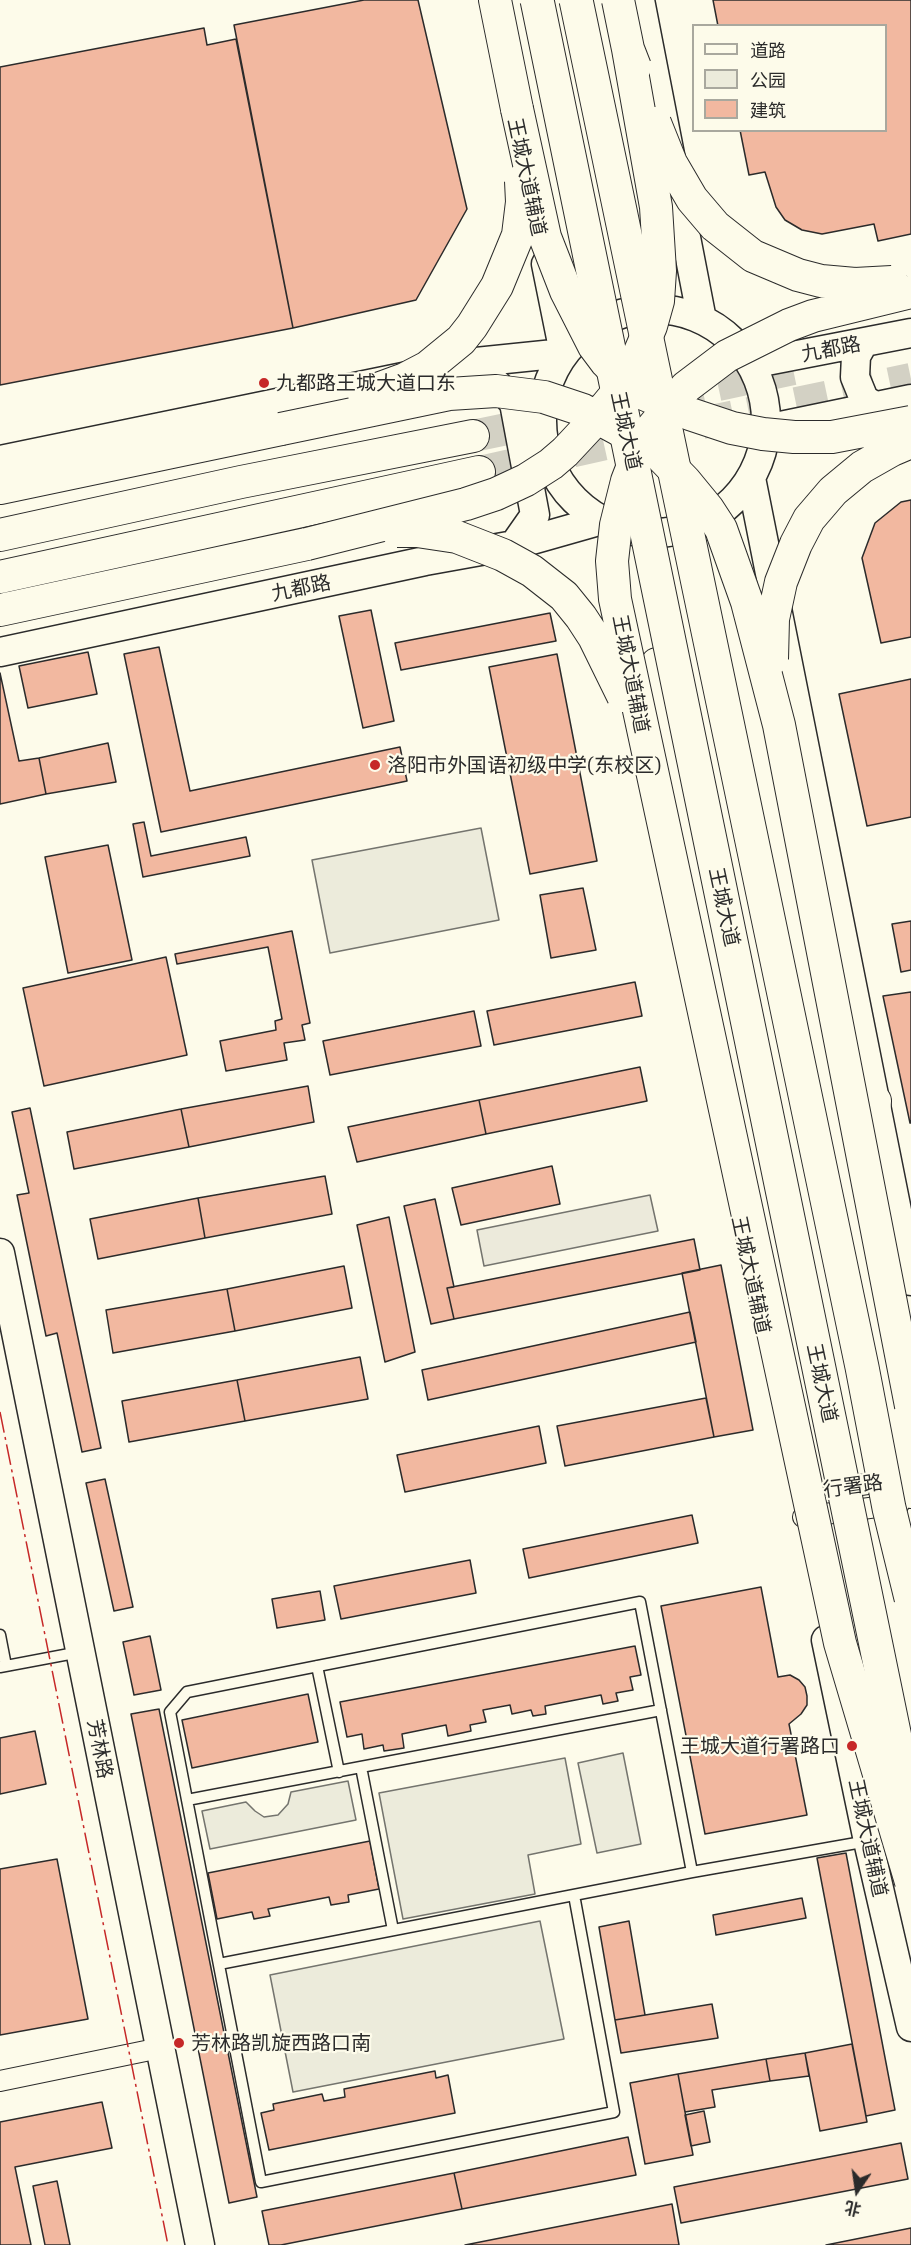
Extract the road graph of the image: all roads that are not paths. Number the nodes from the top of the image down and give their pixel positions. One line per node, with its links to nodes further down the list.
1 (490, 0): 18 (main road, 王城大道辅道)
2 (495, 0): 10 (main road)
3 (521, 0): 15 (main road)
4 (537, 0): 64 (highway, 王城大道, bridge)
5 (576, 0): 55 (highway, 王城大道, bridge)
6 (597, 0): 13 (main road)
7 (618, 0): 9 (main road, bridge)
8 (640, 0): 14 (main road)
9 (628, 49): 11 (main road, bridge); 36 (main road, bridge)
10 (517, 109): 23 (main road, bridge); 24 (main road, bridge)
11 (911, 281)
12 (911, 292): 43 (main road, bridge)
13 (662, 309): 14 (main road); 15 (main road)
14 (702, 320): 20 (main road)
15 (589, 330): 18 (main road)
16 (911, 333): 17 (main road, 九都路)
17 (864, 342): 20 (main road, 九都路); 22 (main road)
18 (564, 353): 19 (main road); 32 (main road)
19 (476, 362): 28 (main road); 37 (main road)
20 (751, 364): 25 (main road)
21 (911, 399): 22 (main road)
22 (874, 406): 25 (main road)
23 (911, 422)
24 (281, 429): 31 (main road); 42 (main road, bridge)
25 (766, 429): 30 (main road)
26 (473, 436): 35 (main road)
27 (911, 442): 42 (main road, bridge)
28 (0, 460)
29 (479, 472): 38 (main road)
30 (752, 478): 33 (main road); 45 (main road)
31 (0, 488)
32 (602, 520): 34 (main road); 37 (main road, 九都路); 44 (main road, 王城大道辅道)
33 (708, 520): 34 (main road); 47 (main road)
34 (631, 531): 41 (main road, 王城大道)
35 (0, 535)
36 (306, 544): 39 (main road); 43 (main road, bridge)
37 (514, 545): 40 (main road, 九都路)
38 (0, 578)
39 (0, 610)
40 (0, 652)
41 (669, 721): 44 (main road); 54 (main road, 王城大道)
42 (779, 725): 52 (main road, bridge)
43 (652, 769): 67 (main road, bridge)
44 (665, 854): 54 (main road, 王城大道辅道)
45 (875, 1101): 47 (main road); 48 (main road)
46 (0, 1253): 50 (main road, 芳林路)
47 (861, 1260): 49 (main road)
48 (911, 1281)
49 (875, 1330): 51 (main road); 53 (main road)
50 (7, 1333): 57 (main road, 芳林路)
51 (911, 1390)
52 (911, 1406)
53 (910, 1487): 54 (street, 行署路)
54 (811, 1504): 65 (main road, 王城大道辅道); 69 (main road, 王城大道)
55 (911, 1598)
56 (0, 1635): 58 (lane)
57 (73, 1654): 58 (lane); 73 (main road, 芳林路)
58 (3, 1666)
59 (317, 1666): 60 (lane); 62 (lane); 63 (lane)
60 (661, 1710): 61 (lane); 66 (lane)
61 (361, 1767): 62 (lane); 70 (lane)
62 (339, 1772): 63 (lane)
63 (187, 1800): 71 (lane)
64 (911, 1815)
65 (868, 1841): 66 (lane); 72 (main road, 王城大道辅道)
66 (692, 1872): 68 (lane)
67 (911, 1882)
68 (574, 1895): 70 (lane); 71 (lane)
69 (911, 1897)
70 (393, 1930): 71 (lane)
71 (219, 1964)
72 (911, 2027)
73 (153, 2050): 74 (street); 75 (main road, 芳林路); 76 (main road, 芳林路)
74 (0, 2081)
75 (185, 2245)
76 (200, 2245)

